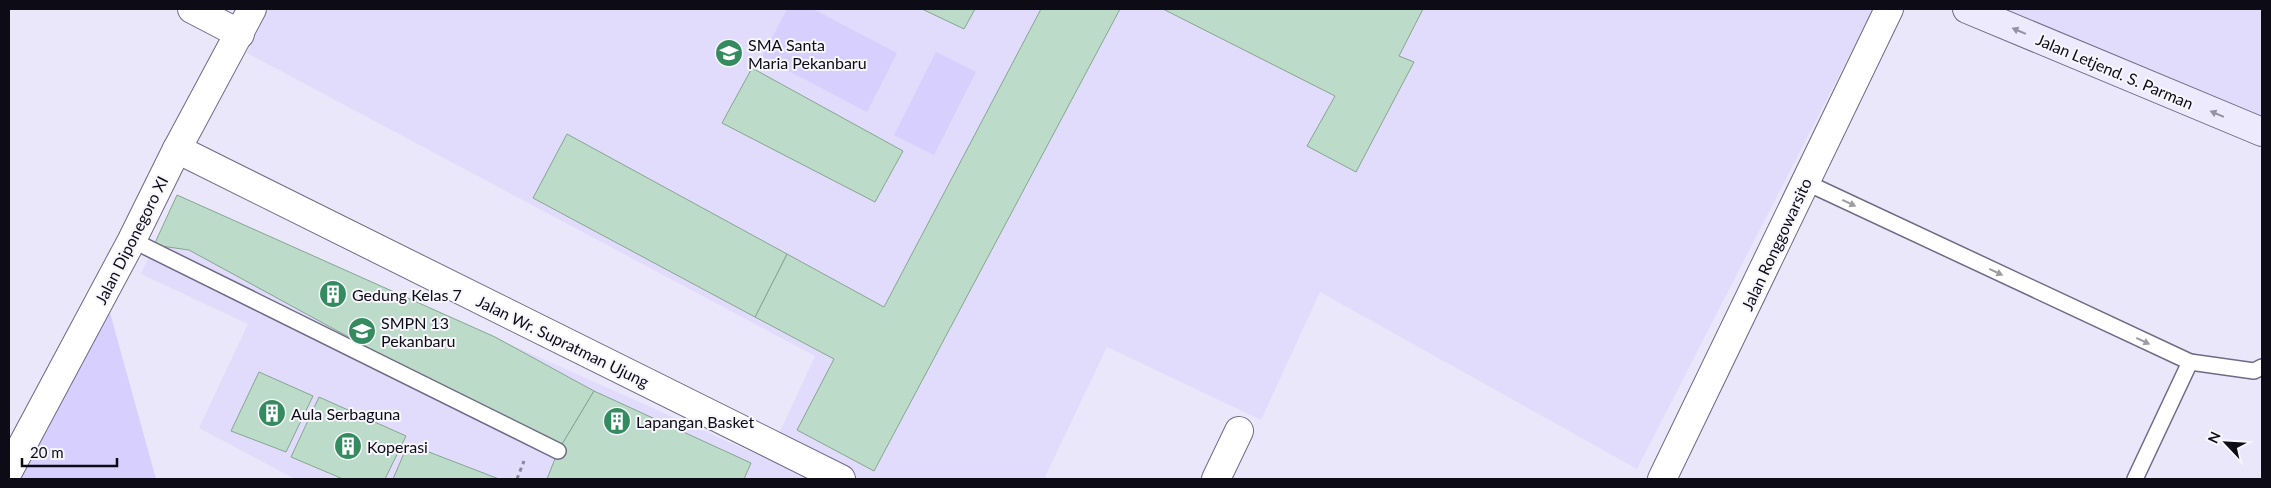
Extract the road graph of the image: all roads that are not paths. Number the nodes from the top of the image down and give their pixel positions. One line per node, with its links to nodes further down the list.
1 (192, 9): 5 (street)
2 (252, 9): 5 (street, Jalan Diponegoro XI)
3 (1888, 9): 8 (street, Jalan Ronggowarsito)
4 (1967, 9): 6 (main road, Jalan Letjend. S. Parman, one-way to 4)
5 (240, 34): 7 (street, Jalan Diponegoro XI)
6 (2262, 132)
7 (178, 149): 9 (street, Jalan Diponegoro XI); 15 (street, Jalan Wr. Supratman Ujung)
8 (1805, 182): 10 (lane, one-way to 10); 17 (street, Jalan Ronggowarsito)
9 (132, 240): 13 (lane); 14 (street, Jalan Diponegoro XI)
10 (2190, 362): 11 (lane); 18 (lane)
11 (2262, 367)
12 (1239, 431): 16 (street)
13 (558, 451)
14 (14, 460)
15 (841, 479)
16 (1216, 479)
17 (1662, 479)
18 (2135, 479)

